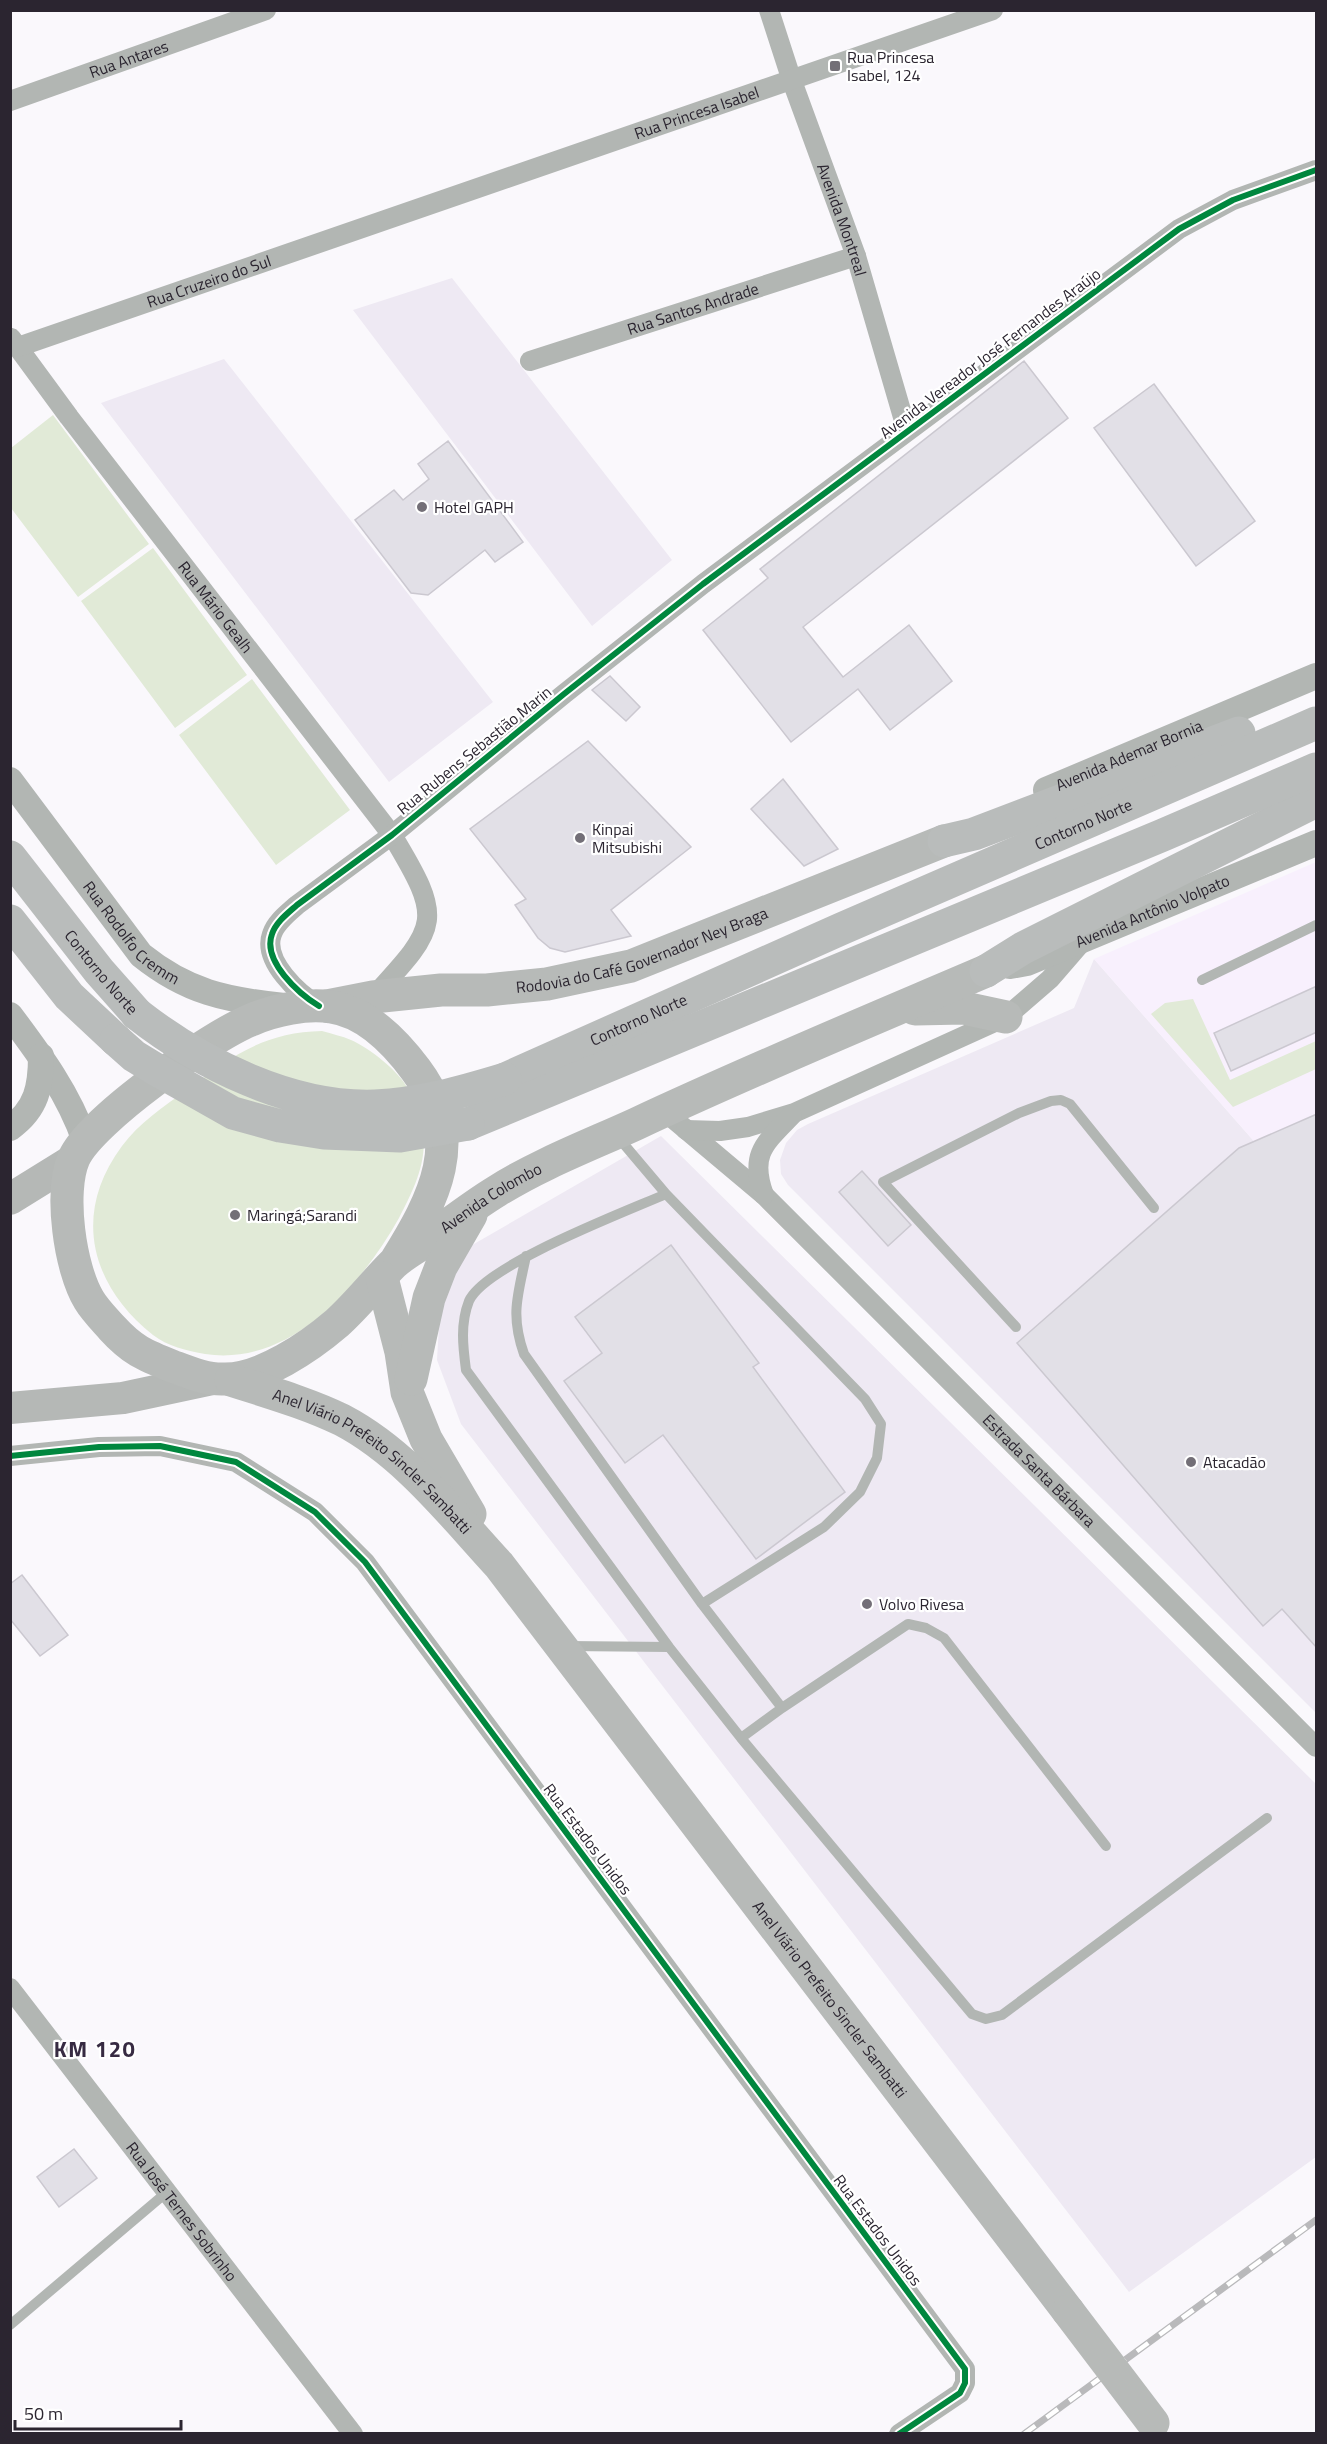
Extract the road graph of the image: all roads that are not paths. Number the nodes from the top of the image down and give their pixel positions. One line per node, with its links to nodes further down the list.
1 (769, 10): 4 (street, Avenida Montreal)
2 (993, 10): 4 (street, Rua Princesa Isabel)
3 (257, 14): 5 (street, Rua Antares)
4 (792, 81): 7 (street, Rua Princesa Isabel); 8 (street, Avenida Montreal)
5 (10, 101)
6 (1317, 170): 11 (street, Avenida Vereador José Fernandes Araújo)
7 (402, 216): 9 (street, Rua Cruzeiro do Sul)
8 (856, 256): 10 (street, Rua Santos Andrade); 11 (street, Avenida Montreal)
9 (14, 342): 19 (street, Rua Mário Gealh)
10 (530, 361)
11 (907, 431): 12 (street, Avenida Vereador José Fernandes Araújo)
12 (697, 589): 19 (street, Rua Rubens Sebastião Marin)
13 (1317, 676): 20 (street, Avenida Ademar Bornia)
14 (1317, 704): 20 (highway)
15 (1317, 723): 22 (highway, Contorno Norte, bridge)
16 (1317, 769): 23 (highway, Contorno Norte, bridge)
17 (10, 780): 29 (street, Rua Rodolfo Cremm)
18 (1317, 801): 26 (highway)
19 (392, 835): 28 (street, Rua Mário Gealh); 29 (street, Rua Rubens Sebastião Marin)
20 (944, 841): 28 (highway, Rodovia do Café Governador Ney Braga)
21 (1317, 843): 25 (street, Avenida Antônio Volpato)
22 (10, 857)
23 (10, 921)
24 (1317, 925): 27 (lane)
25 (1083, 940): 26 (street, Avenida Antônio Volpato); 32 (street)
26 (986, 971): 30 (highway, Avenida Colombo)
27 (1202, 980)
28 (373, 997): 29 (highway, Rodovia do Café Governador Ney Braga)
29 (313, 1004): 38 (highway); 45 (highway)
30 (892, 1011): 32 (highway); 35 (highway, Avenida Colombo)
31 (10, 1015): 33 (street)
32 (1006, 1017): 34 (street)
33 (41, 1056): 36 (street); 38 (street)
34 (794, 1113): 35 (street); 41 (street)
35 (675, 1121): 37 (highway, Avenida Colombo); 41 (street, Estrada Santa Bárbara)
36 (10, 1128)
37 (615, 1134): 40 (lane); 42 (highway, Avenida Colombo)
38 (79, 1151): 39 (main road); 47 (highway, Anel Viário Prefeito Sincler Sambatti)
39 (18, 1192)
40 (666, 1194): 44 (lane); 52 (lane)
41 (764, 1195): 57 (street, Estrada Santa Bárbara)
42 (480, 1202): 45 (highway, Avenida Colombo); 48 (highway)
43 (1154, 1208): 46 (lane)
44 (526, 1256): 52 (lane); 54 (lane)
45 (388, 1270): 47 (highway, Avenida Colombo); 48 (highway, Anel Viário Prefeito Sincler Sambatti)
46 (1016, 1327)
47 (221, 1379): 49 (main road, Avenida Colombo); 51 (highway, Anel Viário Prefeito Sincler Sambatti)
48 (407, 1392): 51 (highway, Anel Viário Prefeito Sincler Sambatti)
49 (10, 1408)
50 (10, 1456): 65 (street, Rua Estados Unidos)
51 (500, 1565): 53 (highway, Anel Viário Prefeito Sincler Sambatti)
52 (702, 1604): 55 (lane)
53 (561, 1646): 54 (lane); 63 (highway, Anel Viário Prefeito Sincler Sambatti, bridge)
54 (669, 1647): 56 (lane)
55 (782, 1708): 56 (lane); 59 (lane)
56 (741, 1738): 58 (lane)
57 (1317, 1747)
58 (1267, 1818)
59 (1106, 1846)
60 (10, 1988): 61 (street, Rua José Ternes Sobrinho)
61 (167, 2192): 62 (lane); 64 (street, Rua José Ternes Sobrinho)
62 (10, 2325)
63 (1157, 2428)
64 (353, 2433)
65 (899, 2433)

